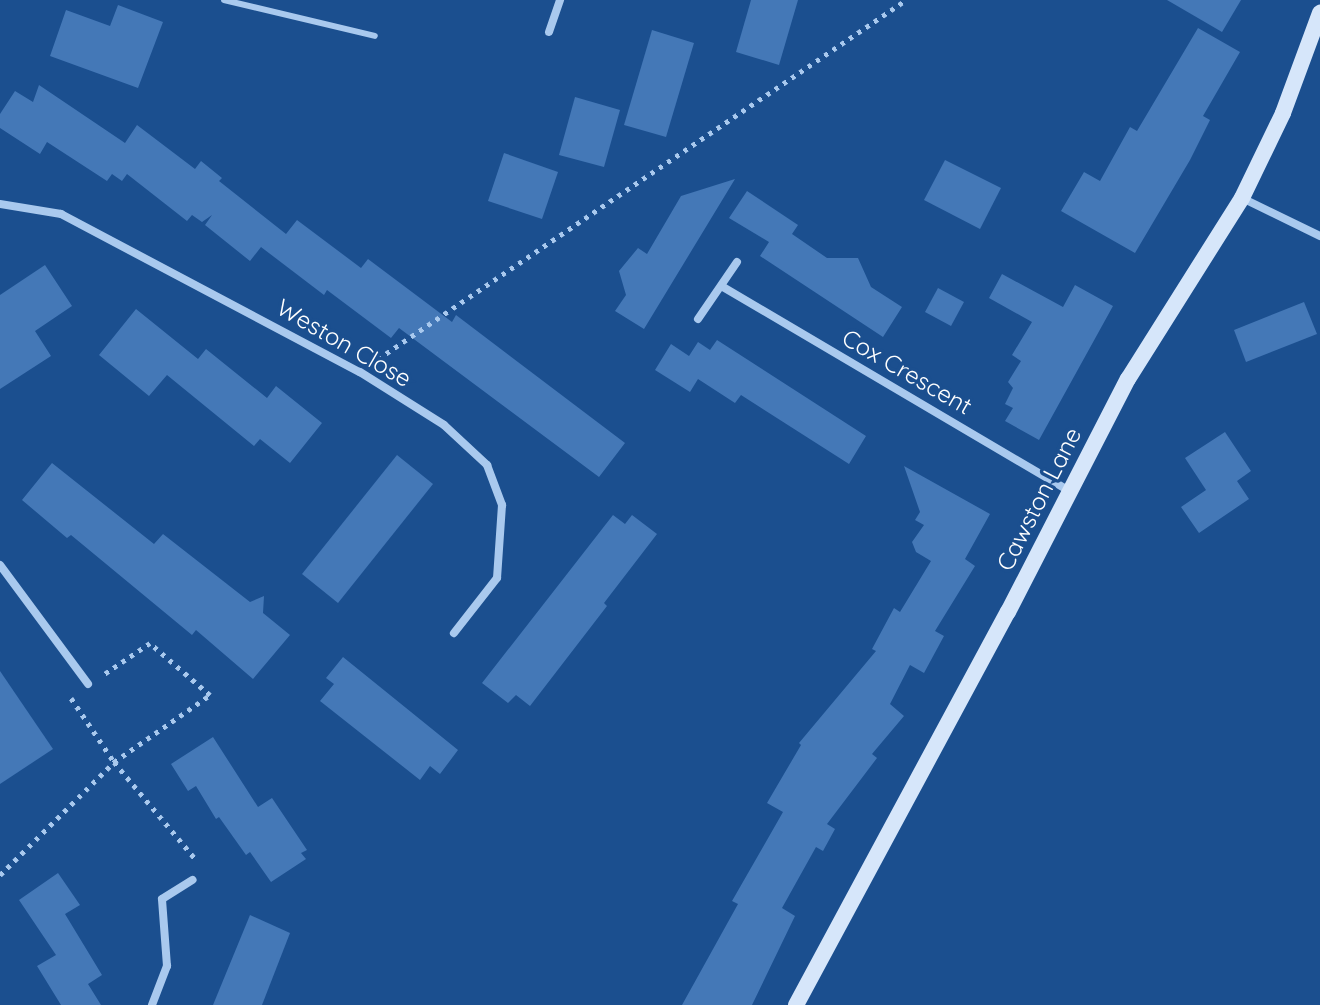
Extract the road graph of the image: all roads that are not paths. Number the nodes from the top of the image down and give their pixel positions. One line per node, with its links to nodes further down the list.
1 (224, 0): 5 (lane)
2 (560, 0): 4 (street)
3 (1320, 13): 6 (street, Cawston Lane)
4 (549, 32)
5 (375, 36)
6 (1242, 198): 8 (street); 12 (street, Cawston Lane)
7 (0, 204): 14 (street, Weston Close)
8 (1320, 236)
9 (737, 262): 10 (street)
10 (723, 287): 11 (street); 12 (street, Cox Crescent)
11 (698, 319)
12 (1070, 491): 18 (street, Cawston Lane)
13 (0, 565): 15 (street)
14 (454, 633)
15 (88, 684)
16 (192, 880): 17 (street)
17 (152, 1005)
18 (796, 1005)

